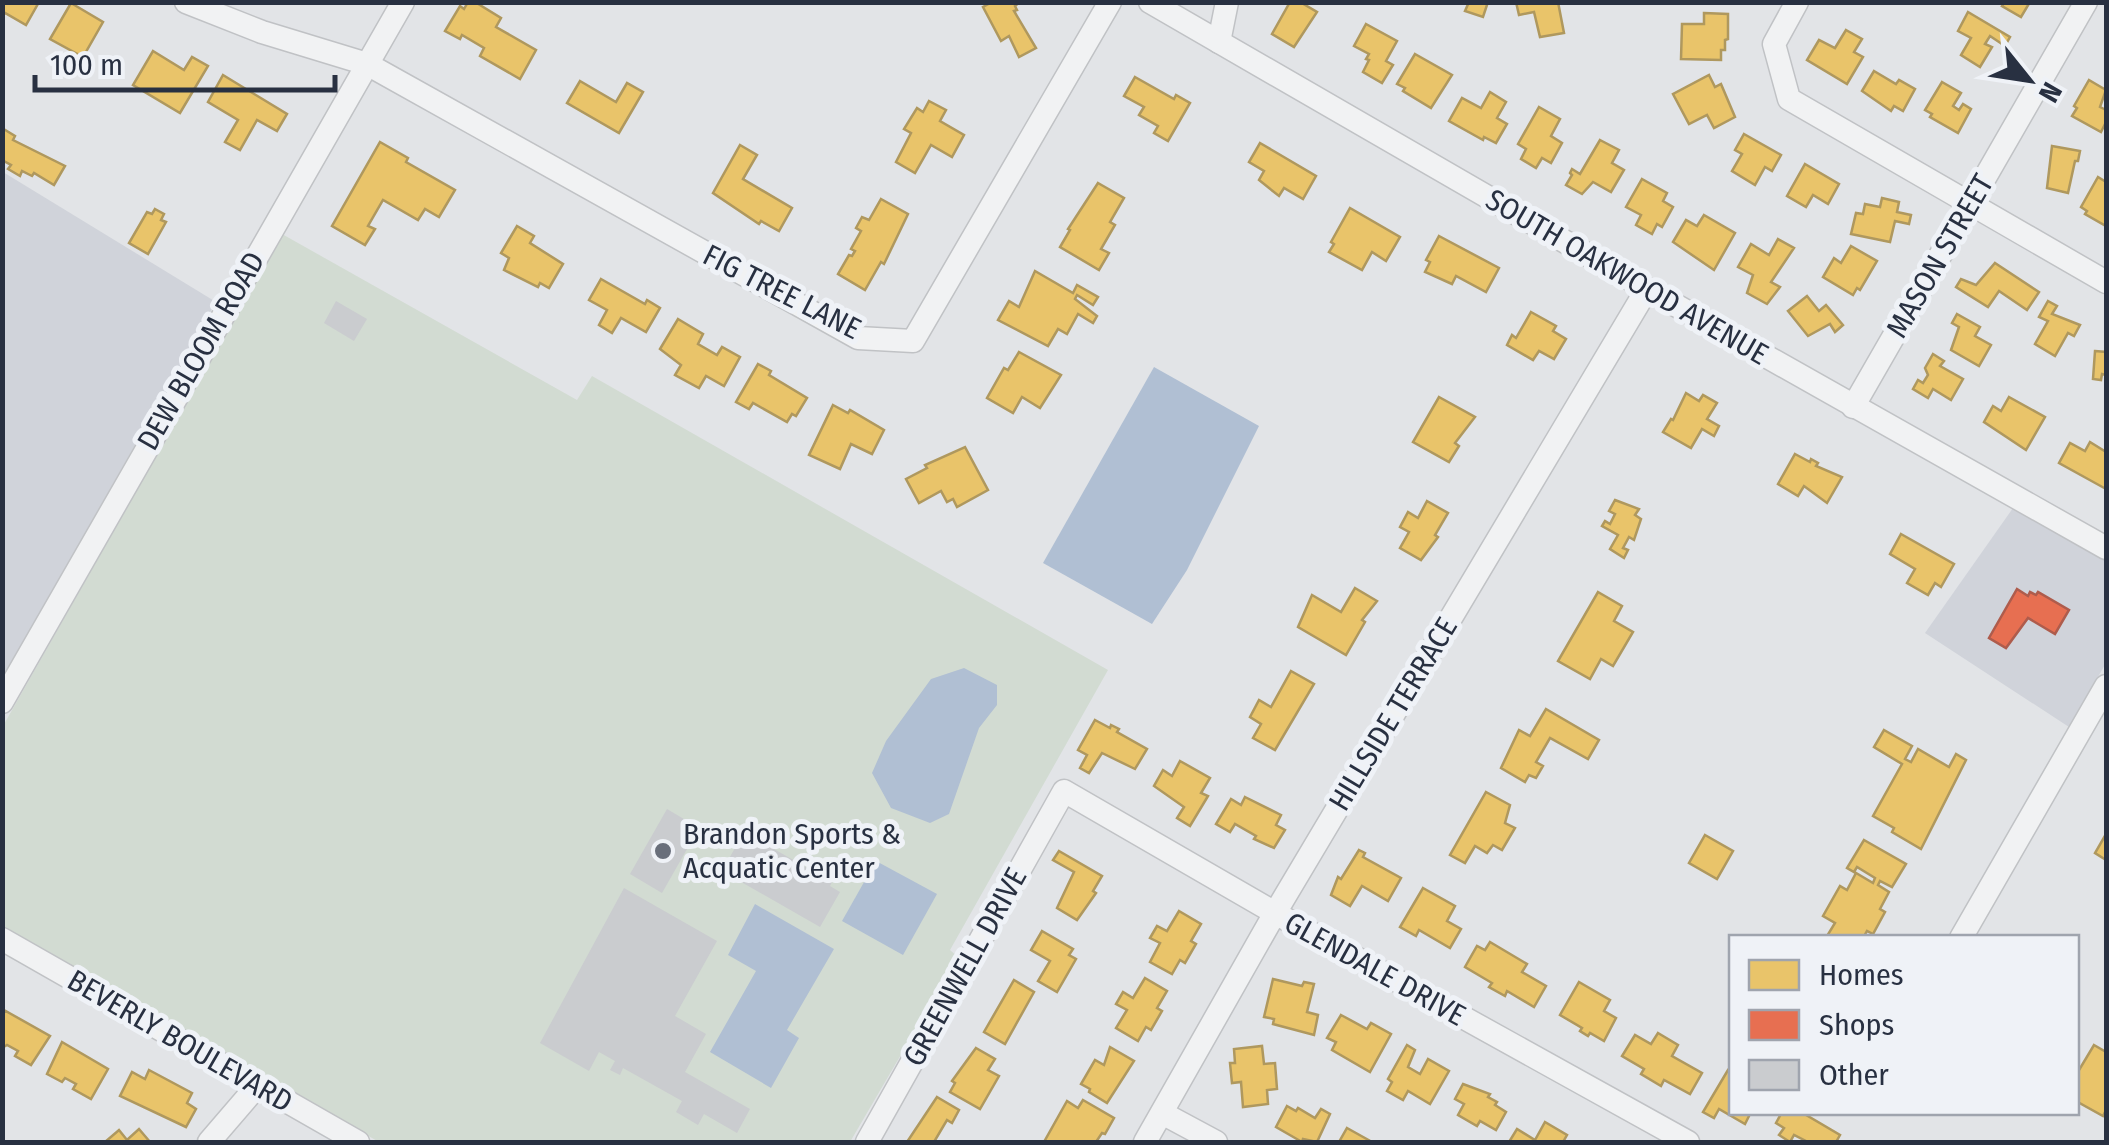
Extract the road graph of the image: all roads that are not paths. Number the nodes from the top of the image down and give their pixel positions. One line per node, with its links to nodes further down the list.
1 (186, 2): 9 (street)
2 (403, 2): 9 (street, DEW BLOOM ROAD)
3 (1110, 2): 9 (street, FIG TREE LANE)
4 (1150, 2): 8 (street, SOUTH OAKWOOD AVENUE)
5 (1227, 2): 8 (street)
6 (1797, 2): 10 (street)
7 (2086, 2): 10 (street, MASON STREET)
8 (1219, 42): 12 (street, SOUTH OAKWOOD AVENUE)
9 (367, 64): 16 (street, DEW BLOOM ROAD)
10 (1970, 204): 11 (street); 13 (street, MASON STREET)
11 (2106, 282)
12 (1647, 289): 13 (street, SOUTH OAKWOOD AVENUE); 18 (street, HILLSIDE TERRACE)
13 (1854, 407): 14 (street, SOUTH OAKWOOD AVENUE)
14 (2106, 548)
15 (2106, 686): 19 (street)
16 (2, 702)
17 (1064, 791): 18 (street, GLENDALE DRIVE); 25 (street, GREENWELL DRIVE)
18 (1275, 914): 22 (street, HILLSIDE TERRACE); 28 (street, GLENDALE DRIVE)
19 (1963, 935)
20 (2, 939): 21 (street, BEVERLY BOULEVARD)
21 (258, 1086): 23 (street); 24 (street, BEVERLY BOULEVARD)
22 (1162, 1113): 26 (street, HILLSIDE TERRACE); 27 (street)
23 (209, 1142)
24 (358, 1142)
25 (867, 1142)
26 (1145, 1142)
27 (1216, 1142)
28 (1688, 1142)

